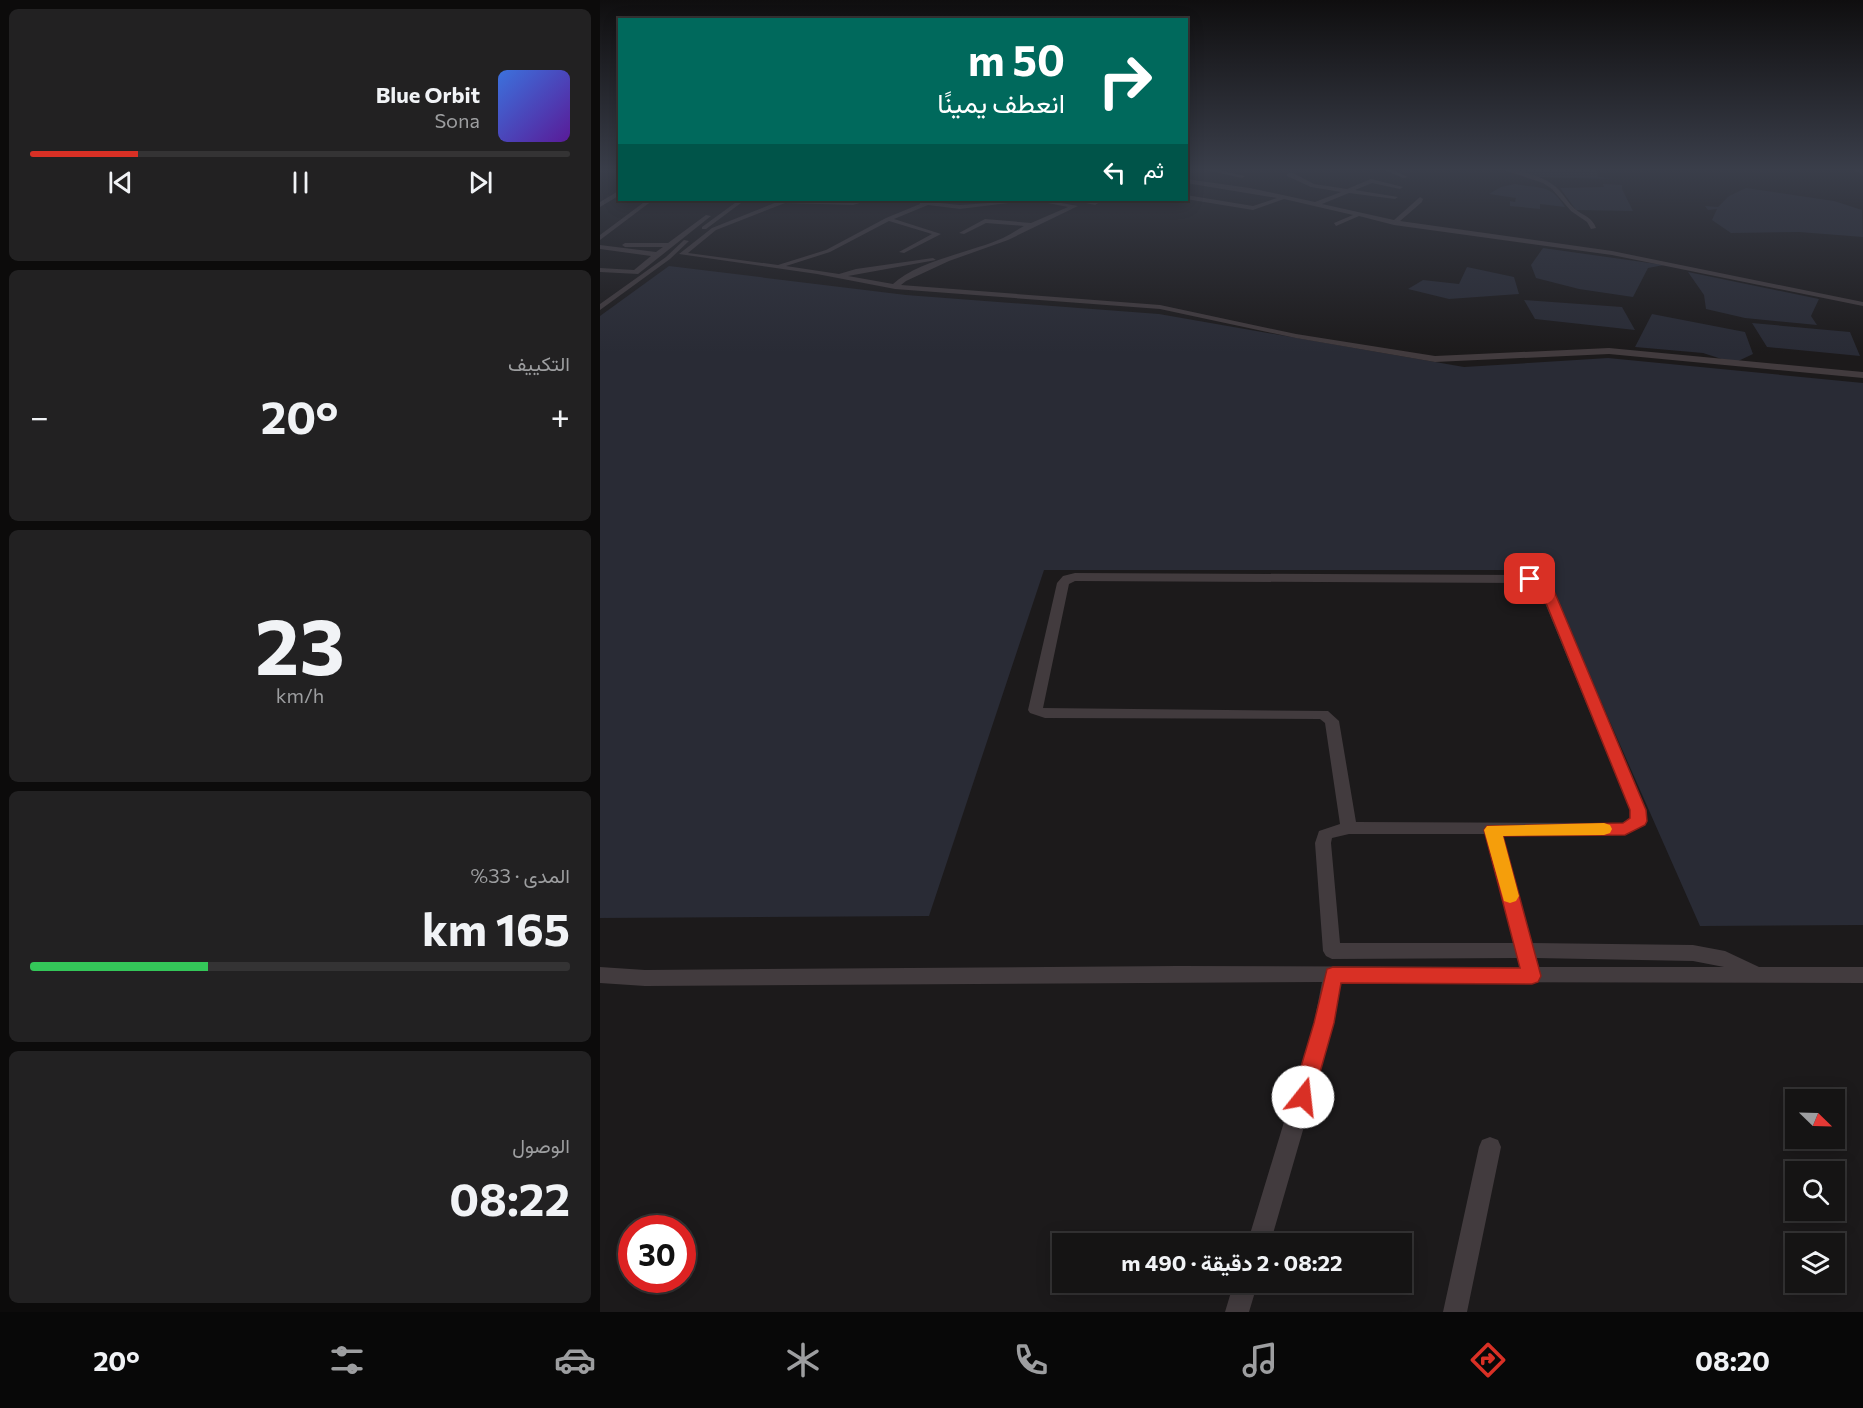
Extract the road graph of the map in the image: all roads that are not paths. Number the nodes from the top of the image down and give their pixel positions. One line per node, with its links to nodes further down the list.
1 (690, 230): 11 (street)
2 (703, 230): 16 (street)
3 (713, 230): 14 (street)
4 (867, 230): 18 (street)
5 (925, 230): 13 (street)
6 (967, 230): 9 (street)
7 (1022, 230): 17 (street)
8 (1447, 230): 25 (street)
9 (962, 233)
10 (600, 239): 11 (street)
11 (669, 245): 15 (street)
12 (600, 247): 15 (street)
13 (902, 252)
14 (682, 254): 16 (street); 18 (street)
15 (655, 255): 16 (street); 20 (street)
16 (671, 255): 19 (street)
17 (947, 260): 22 (street); 23 (street)
18 (776, 266): 22 (street)
19 (656, 267): 20 (street); 24 (street)
20 (638, 269): 21 (street); 24 (street)
21 (600, 270)
22 (840, 276): 23 (street)
23 (895, 286): 26 (street)
24 (601, 303)
25 (1863, 304)
26 (1863, 375)
27 (1349, 828): 28 (street); 28 (street); 29 (street)
28 (1493, 830): 29 (street)
29 (1524, 950): 33 (street); 34 (street)
30 (600, 975): 31 (street)
31 (1333, 975): 33 (street); 36 (street)
32 (1863, 975): 34 (street)
33 (1532, 976): 34 (street)
34 (1759, 976)
35 (1490, 1147): 39 (street)
36 (1261, 1233)
37 (1243, 1293): 38 (street)
38 (1237, 1312)
39 (1455, 1312)

